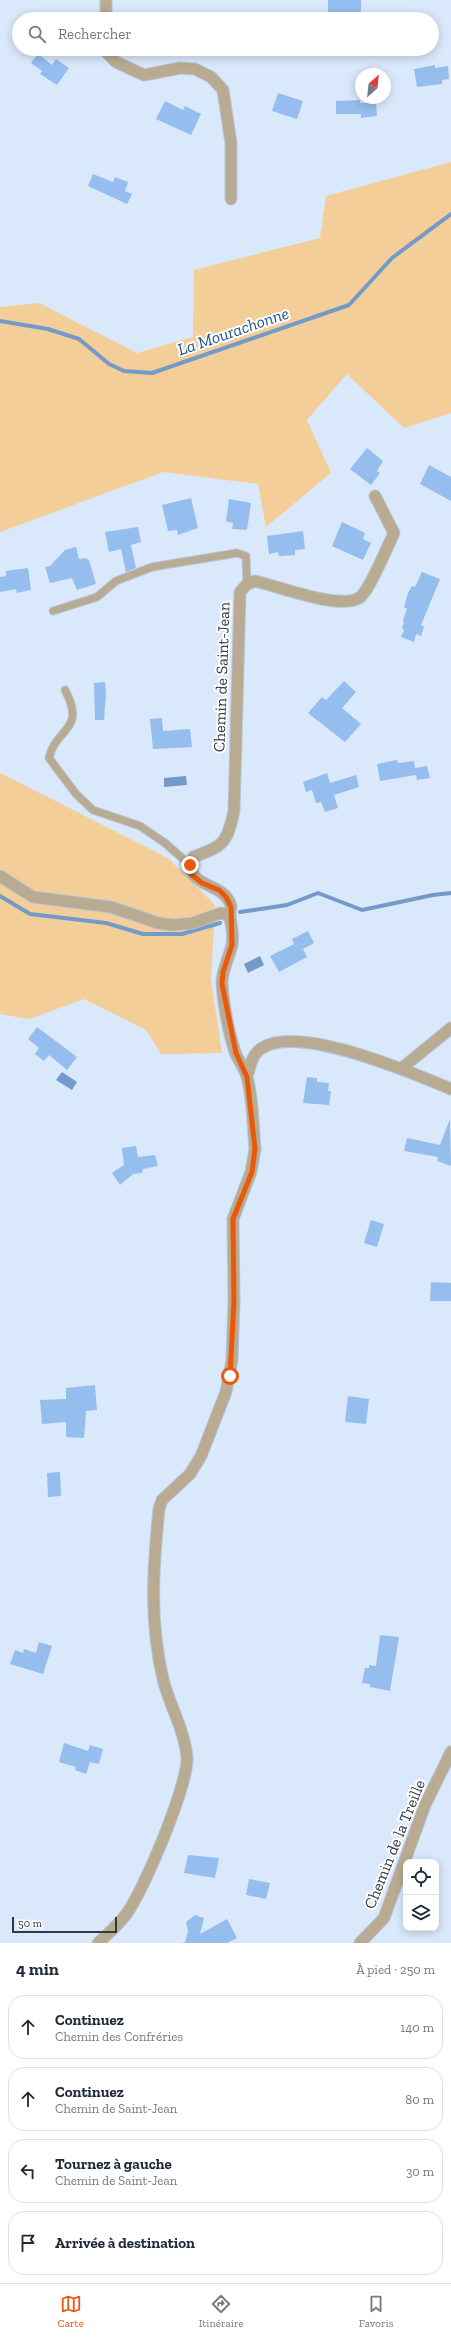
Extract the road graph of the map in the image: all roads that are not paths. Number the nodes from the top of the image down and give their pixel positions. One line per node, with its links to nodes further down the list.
1 (106, 0): 2 (street)
2 (106, 12)
3 (110, 56): 4 (street)
4 (231, 199)
5 (375, 496): 6 (street, Chemin de Saint-Jean)
6 (247, 584): 7 (lane); 9 (street, Chemin de Saint-Jean)
7 (53, 611)
8 (65, 690): 9 (lane)
9 (190, 865): 11 (street)
10 (0, 876): 11 (street)
11 (230, 916): 14 (street)
12 (451, 1028): 13 (street)
13 (402, 1068): 14 (street); 15 (street)
14 (247, 1077): 17 (street)
15 (451, 1089)
16 (451, 1752): 18 (street, Chemin de la Treille)
17 (98, 1943)
18 (360, 1943)

